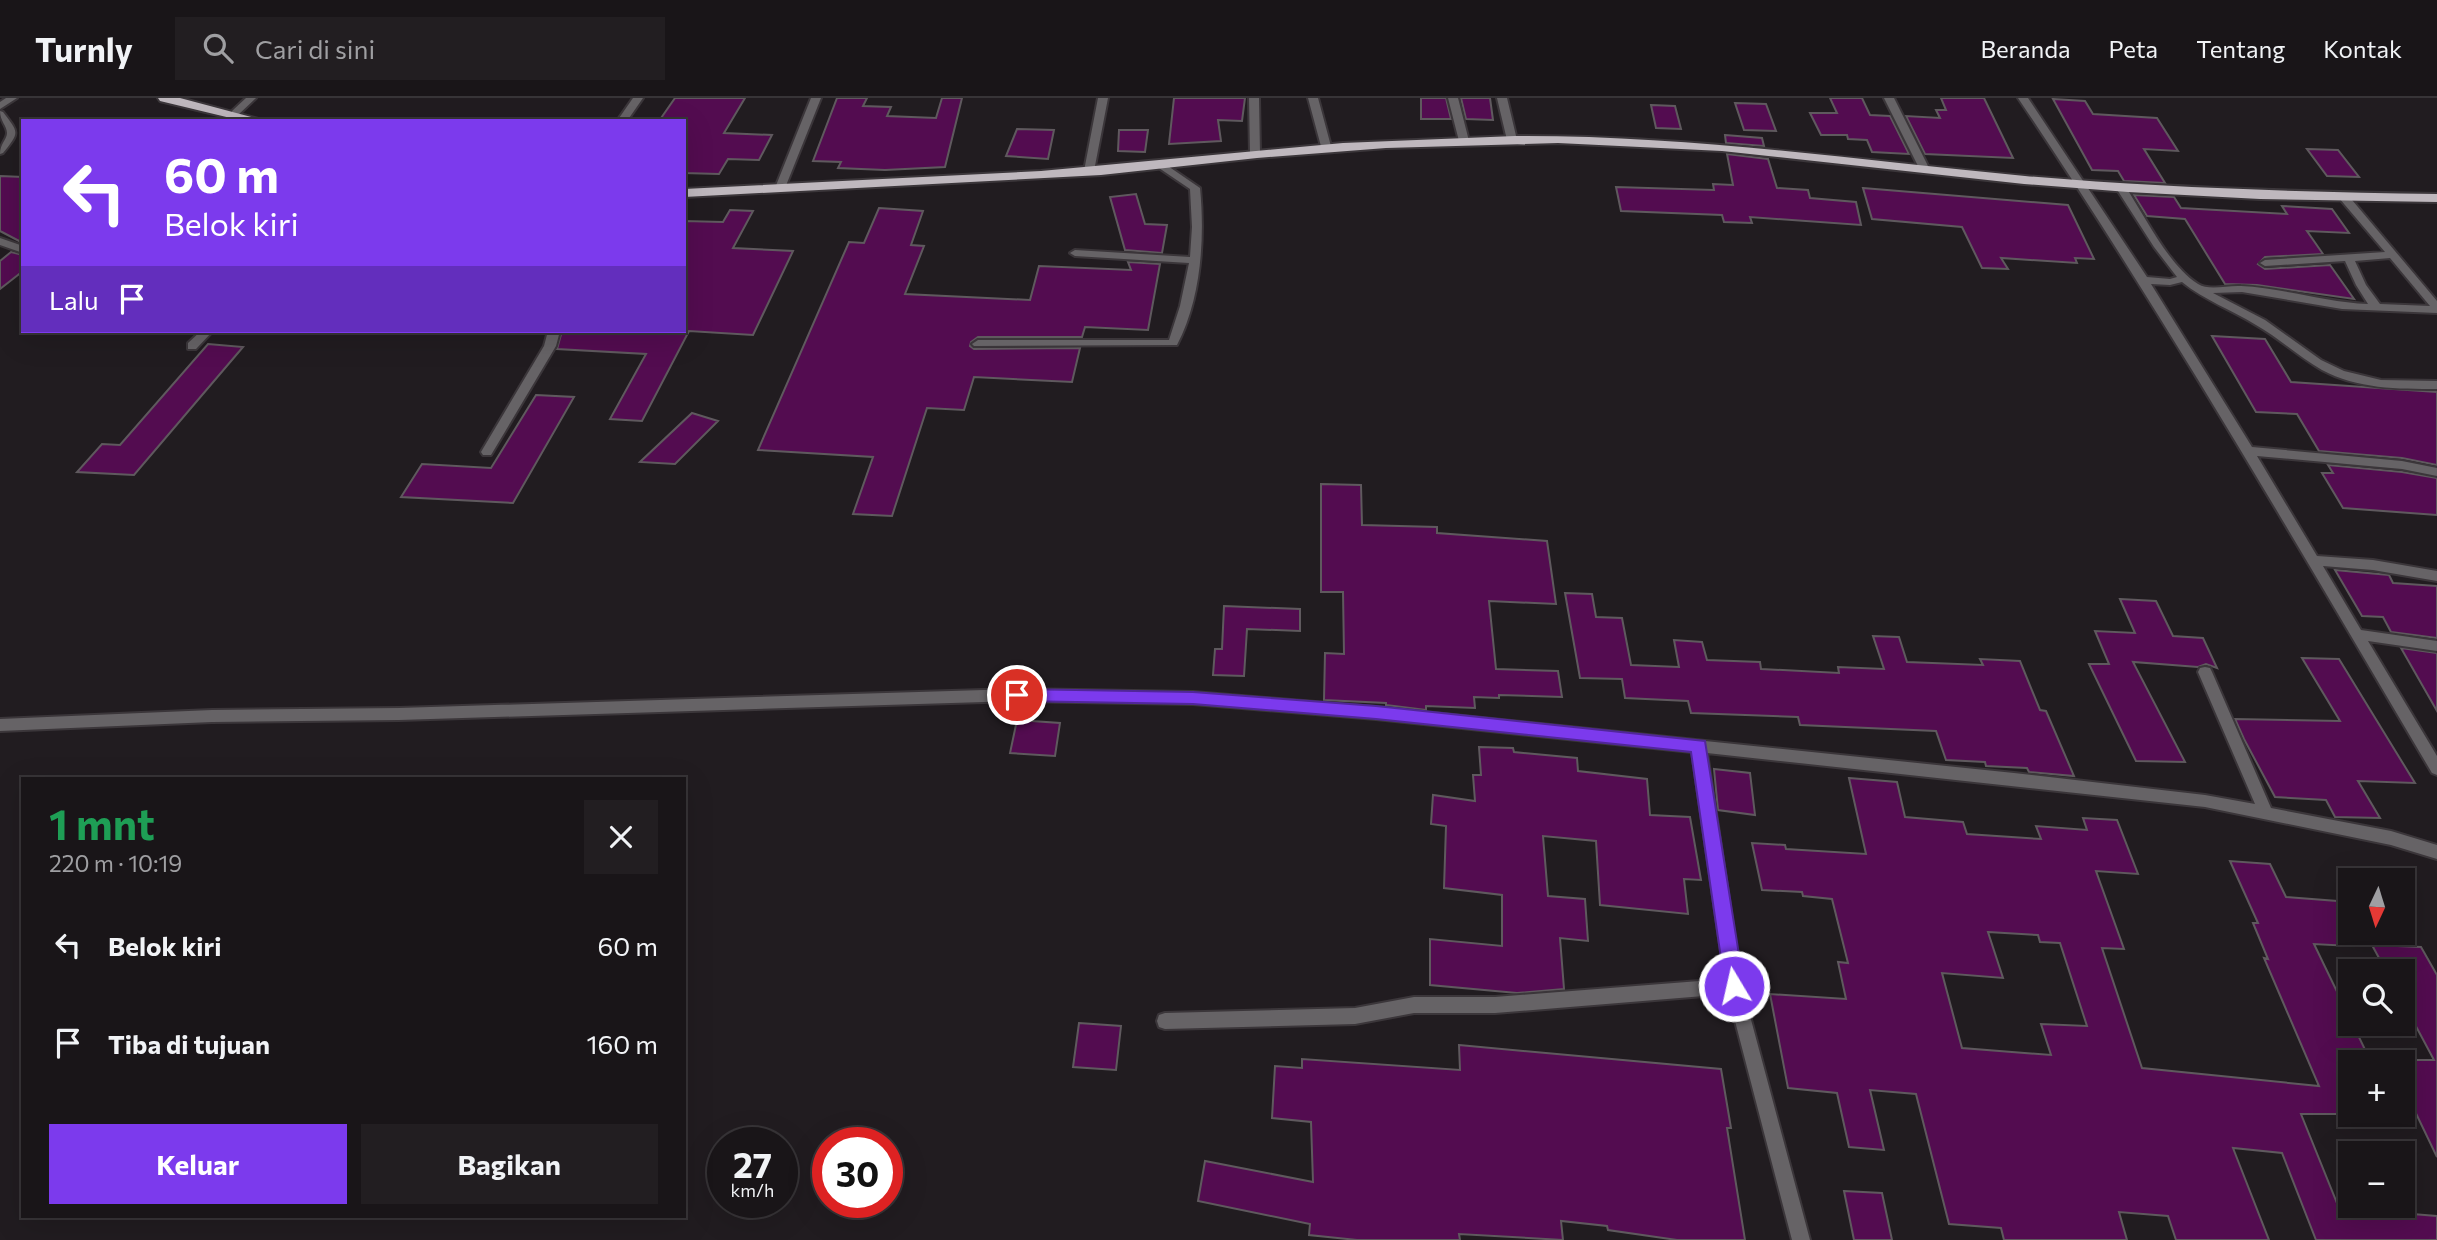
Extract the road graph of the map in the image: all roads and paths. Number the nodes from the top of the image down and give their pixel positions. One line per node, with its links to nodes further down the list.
1 (12, 98): 13 (street)
2 (164, 98): 14 (highway)
3 (251, 98): 14 (street)
4 (638, 98): 17 (street)
5 (816, 98): 27 (street)
6 (1103, 98): 25 (street)
7 (1254, 98): 22 (street)
8 (1313, 98): 20 (street)
9 (1453, 98): 19 (street)
10 (1502, 98): 18 (street)
11 (1889, 98): 24 (street)
12 (2023, 98): 26 (street)
13 (0, 106)
14 (235, 113): 16 (highway)
15 (0, 114): 21 (street)
16 (254, 119)
17 (623, 119)
18 (1512, 140): 19 (highway); 24 (highway)
19 (1464, 141): 20 (highway)
20 (1327, 150): 22 (highway)
21 (0, 151)
22 (1255, 154): 23 (highway)
23 (1162, 166): 25 (highway); 37 (street)
24 (1925, 170): 26 (highway)
25 (1089, 171): 27 (highway)
26 (2084, 185): 28 (highway); 40 (street)
27 (780, 188): 29 (highway)
28 (2121, 188): 30 (highway); 39 (street)
29 (686, 193)
30 (2343, 197): 31 (highway); 35 (street)
31 (2437, 198)
32 (0, 241): 33 (street)
33 (21, 249)
34 (1075, 253): 37 (street)
35 (2393, 255): 36 (street); 43 (street)
36 (2350, 258): 38 (street); 42 (street)
37 (1194, 260): 46 (street)
38 (2265, 263)
39 (2185, 278): 40 (street); 41 (street)
40 (2142, 280): 49 (street)
41 (2202, 290): 42 (street); 48 (street)
42 (2376, 307): 43 (street)
43 (2437, 309)
44 (206, 333): 47 (street)
45 (553, 333): 50 (street)
46 (978, 344)
47 (192, 346)
48 (2437, 385)
49 (2247, 451): 51 (street); 52 (street)
50 (487, 452)
51 (2437, 472)
52 (2312, 559): 53 (street); 54 (street)
53 (2437, 576)
54 (2356, 634): 55 (street); 59 (street)
55 (2437, 646)
56 (2205, 672): 60 (street)
57 (0, 725): 58 (street)
58 (1699, 746): 60 (street); 62 (street)
59 (2437, 769)
60 (2266, 813): 61 (street)
61 (2437, 852)
62 (1734, 986): 63 (street); 64 (street)
63 (1165, 1021)
64 (1801, 1240)

